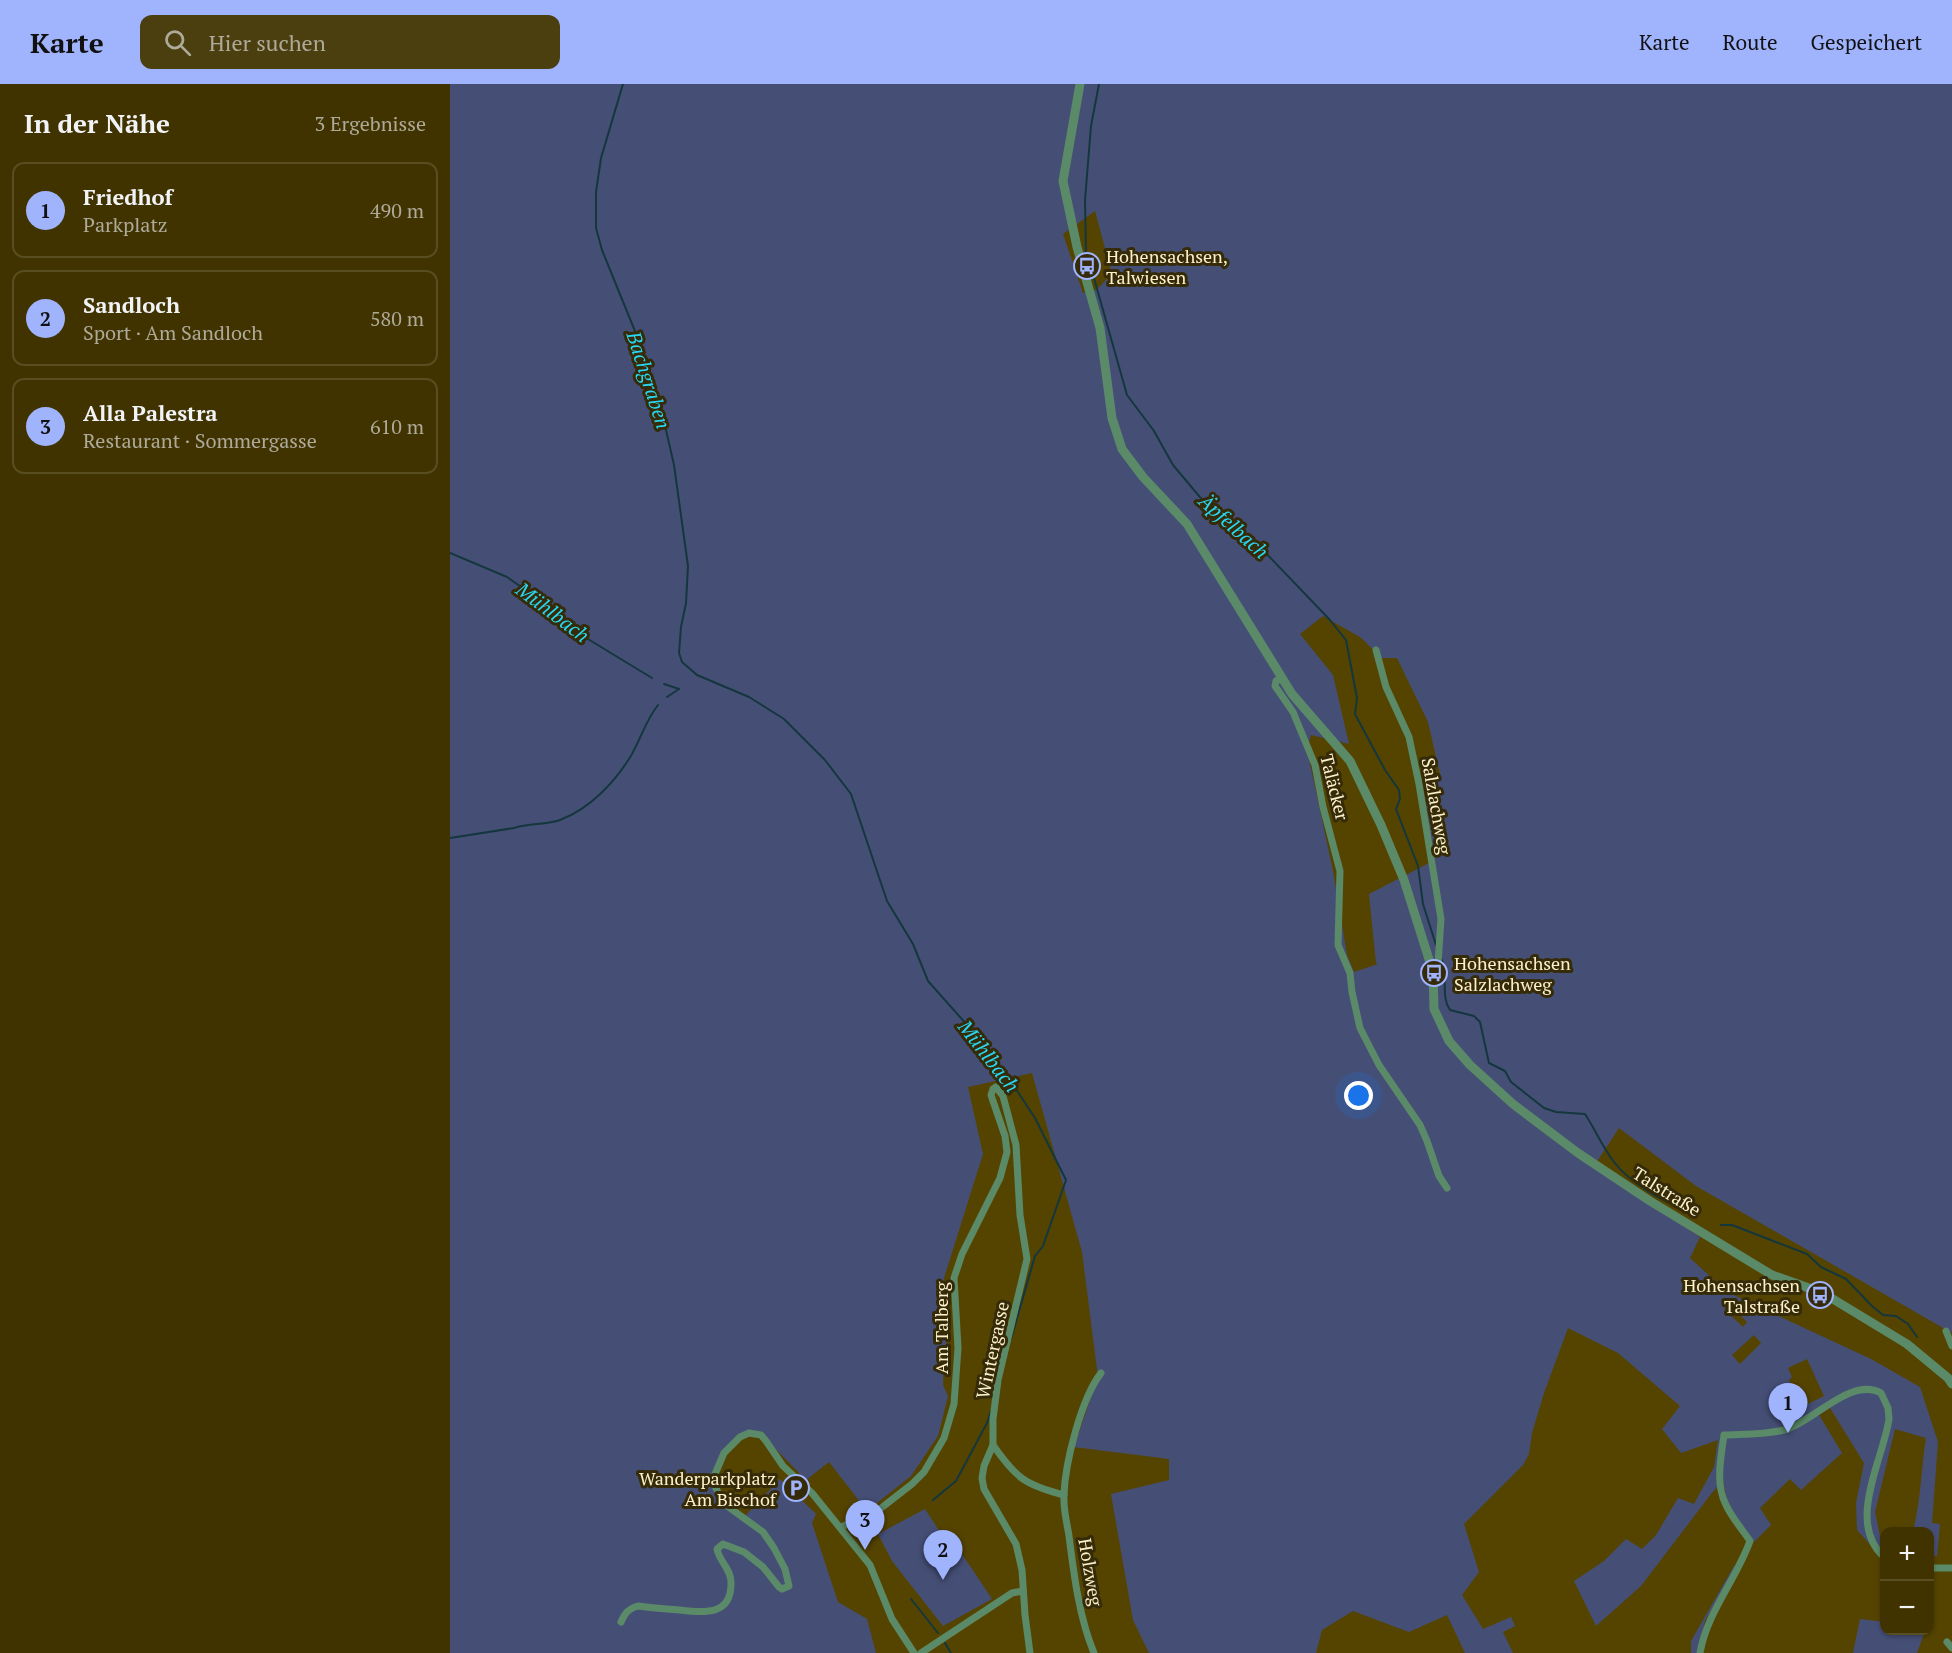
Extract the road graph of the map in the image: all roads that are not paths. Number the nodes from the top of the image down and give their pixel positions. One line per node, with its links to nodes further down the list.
1 (1080, 84): 3 (street)
2 (1096, 266): 3 (street)
3 (1084, 272): 5 (street)
4 (1376, 650): 6 (street, Salzlachweg)
5 (1282, 678): 6 (street, Taläcker); 8 (street, Taläcker)
6 (1433, 972): 12 (street, Talstraße)
7 (993, 1089): 13 (street, Wintergasse); 15 (street, Am Talberg)
8 (1447, 1188)
9 (1946, 1331): 10 (street)
10 (1952, 1346)
11 (1101, 1373): 14 (street, Holzweg)
12 (1951, 1377)
13 (993, 1445): 14 (street); 19 (street, Wintergasse)
14 (1064, 1496): 24 (street, Holzweg)
15 (841, 1527): 20 (street); 21 (street)
16 (1880, 1553): 25 (street)
17 (1934, 1568): 18 (street)
18 (1952, 1568)
19 (1023, 1591): 22 (street); 23 (street, Wintergasse)
20 (621, 1622)
21 (914, 1653)
22 (921, 1653)
23 (1030, 1653)
24 (1094, 1653)
25 (1700, 1653)

